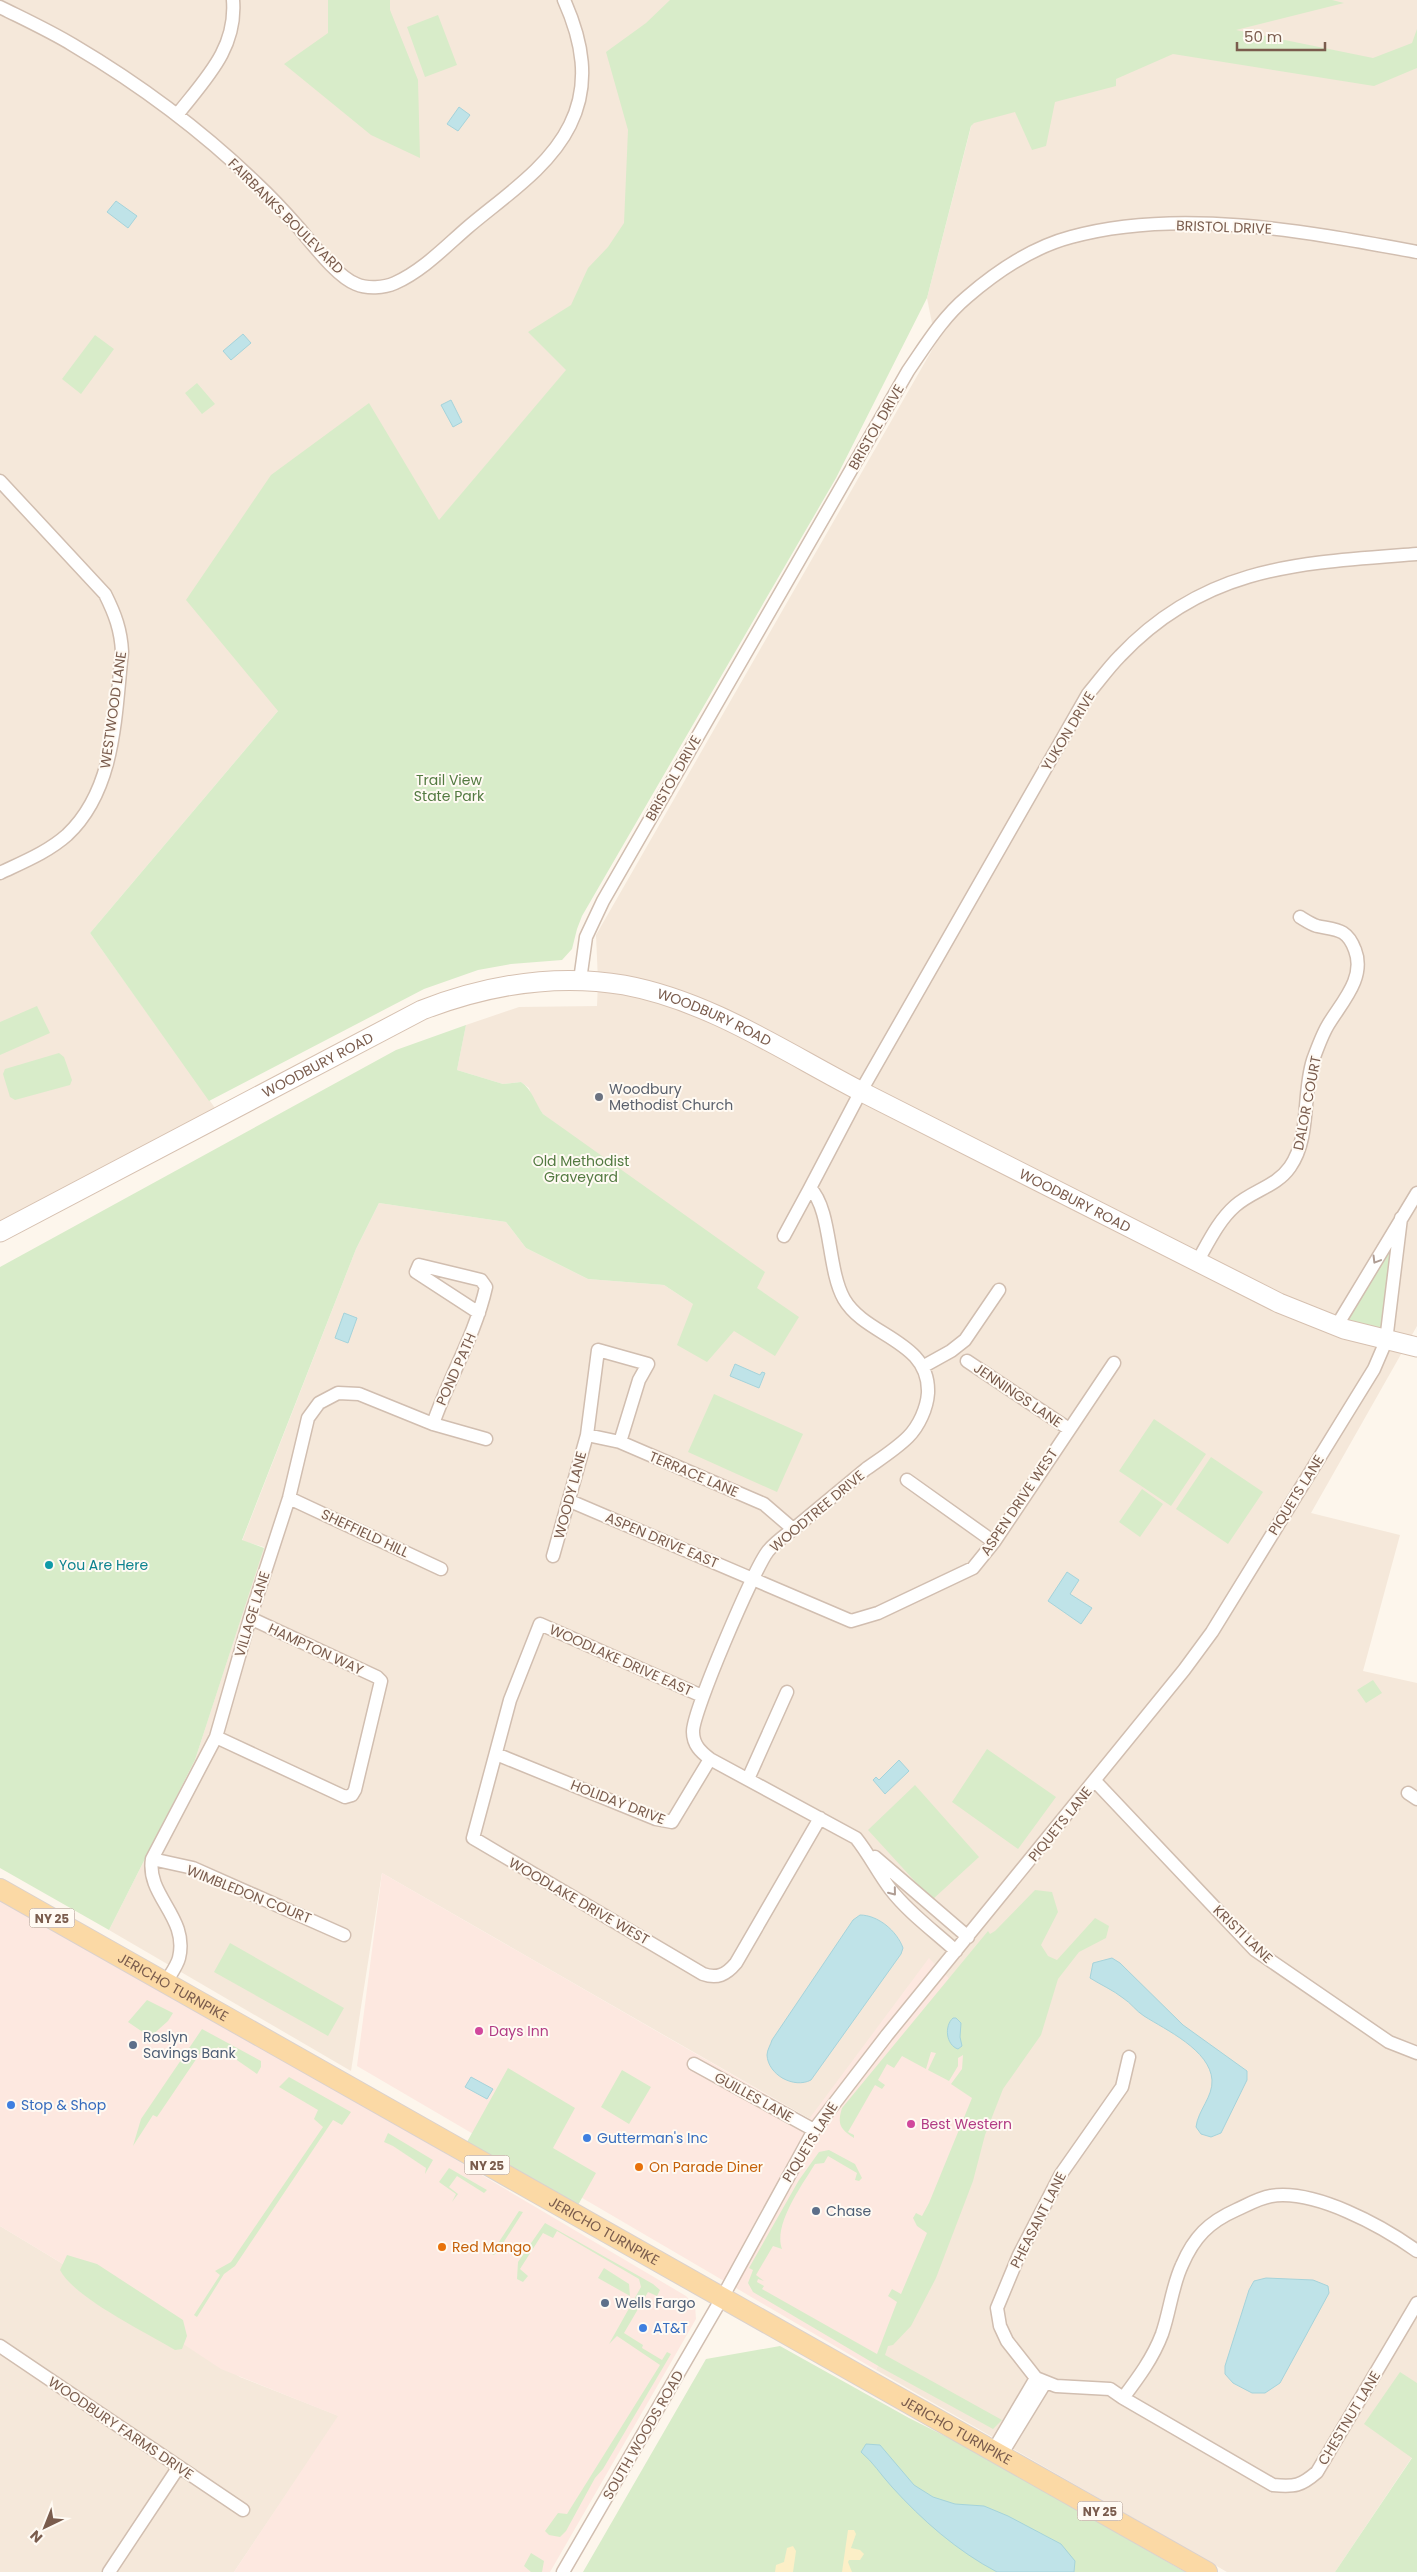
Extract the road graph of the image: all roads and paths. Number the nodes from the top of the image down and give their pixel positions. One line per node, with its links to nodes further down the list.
1 (233, 0): 4 (street)
2 (564, 0): 4 (street, FAIRBANKS BOULEVARD)
3 (0, 7): 4 (street, FAIRBANKS BOULEVARD)
4 (177, 115)
5 (1417, 252): 10 (street, BRISTOL DRIVE)
6 (0, 481): 8 (street, WESTWOOD LANE)
7 (1417, 554): 11 (street, YUKON DRIVE)
8 (0, 873)
9 (1300, 917): 17 (street, DALOR COURT)
10 (580, 980): 11 (main road, WOODBURY ROAD); 15 (main road, WOODBURY ROAD)
11 (861, 1091): 12 (street); 17 (main road, WOODBURY ROAD)
12 (810, 1188): 16 (street); 25 (street)
13 (1417, 1193): 14 (street)
14 (1401, 1218): 20 (street, one-way to 20); 21 (street, PIQUETS LANE)
15 (0, 1232)
16 (784, 1236)
17 (1197, 1262): 20 (main road, WOODBURY ROAD)
18 (999, 1290): 25 (street)
19 (479, 1313): 19 (street, POND PATH); 26 (street, POND PATH)
20 (1336, 1327): 21 (main road, WOODBURY ROAD)
21 (1386, 1341): 22 (main road, WOODBURY ROAD); 47 (street, PIQUETS LANE)
22 (1417, 1347)
23 (967, 1361): 27 (street, JENNINGS LANE)
24 (1114, 1363): 27 (street, ASPEN DRIVE WEST)
25 (924, 1366): 34 (street, WOODTREE DRIVE)
26 (434, 1424): 29 (street, VILLAGE LANE); 32 (street, VILLAGE LANE)
27 (1069, 1429): 35 (street, ASPEN DRIVE WEST)
28 (587, 1435): 30 (street, TERRACE LANE); 30 (street, WOODY LANE); 33 (street, WOODY LANE)
29 (486, 1439)
30 (620, 1442): 34 (street, TERRACE LANE)
31 (906, 1480): 35 (street)
32 (289, 1498): 37 (street, SHEFFIELD HILL); 39 (street, VILLAGE LANE)
33 (570, 1501): 36 (street, WOODY LANE); 38 (street, ASPEN DRIVE EAST)
34 (793, 1529): 38 (street, WOODTREE DRIVE)
35 (994, 1542): 38 (street, ASPEN DRIVE WEST)
36 (553, 1556)
37 (441, 1569)
38 (754, 1580): 42 (street, WOODTREE DRIVE)
39 (250, 1618): 43 (street, VILLAGE LANE); 43 (street, HAMPTON WAY)
40 (540, 1624): 42 (street, WOODLAKE DRIVE EAST); 44 (street, WOODLAKE DRIVE WEST)
41 (787, 1692): 46 (street)
42 (702, 1696): 45 (street, WOODTREE DRIVE)
43 (216, 1737): 50 (street, VILLAGE LANE)
44 (496, 1754): 45 (street, HOLIDAY DRIVE); 48 (street, WOODLAKE DRIVE WEST)
45 (710, 1759): 46 (street, WOODTREE DRIVE)
46 (748, 1779): 48 (street, WOODTREE DRIVE)
47 (1095, 1781): 53 (street, PIQUETS LANE); 56 (street, KRISTI LANE)
48 (820, 1818): 49 (street, WOODTREE DRIVE)
49 (867, 1851): 53 (street, WOODTREE DRIVE); 54 (street, WOODTREE DRIVE, one-way to 54)
50 (152, 1858): 52 (street, WIMBLEDON COURT); 55 (street)
51 (0, 1888): 55 (main road, JERICHO TURNPIKE / NY 25)
52 (344, 1935)
53 (968, 1937): 54 (street, PIQUETS LANE)
54 (956, 1951): 59 (street, PIQUETS LANE)
55 (166, 1982): 61 (main road, JERICHO TURNPIKE / NY 25)
56 (1417, 2053)
57 (1129, 2057): 64 (street, PHEASANT LANE)
58 (694, 2064): 59 (street, GUILLES LANE)
59 (814, 2130): 61 (street, PIQUETS LANE)
60 (1417, 2251): 65 (street)
61 (722, 2298): 66 (main road, JERICHO TURNPIKE / NY 25); 70 (street, SOUTH WOODS ROAD)
62 (1417, 2303): 65 (street, CHESTNUT LANE)
63 (0, 2346): 67 (street, WOODBURY FARMS DRIVE)
64 (1041, 2380): 65 (street, CHESTNUT LANE); 66 (street)
65 (1123, 2398)
66 (997, 2453): 71 (main road, JERICHO TURNPIKE / NY 25)
67 (178, 2468): 68 (street, WOODBURY FARMS DRIVE); 69 (street)
68 (243, 2510)
69 (109, 2572)
70 (563, 2572)
71 (1207, 2572)

